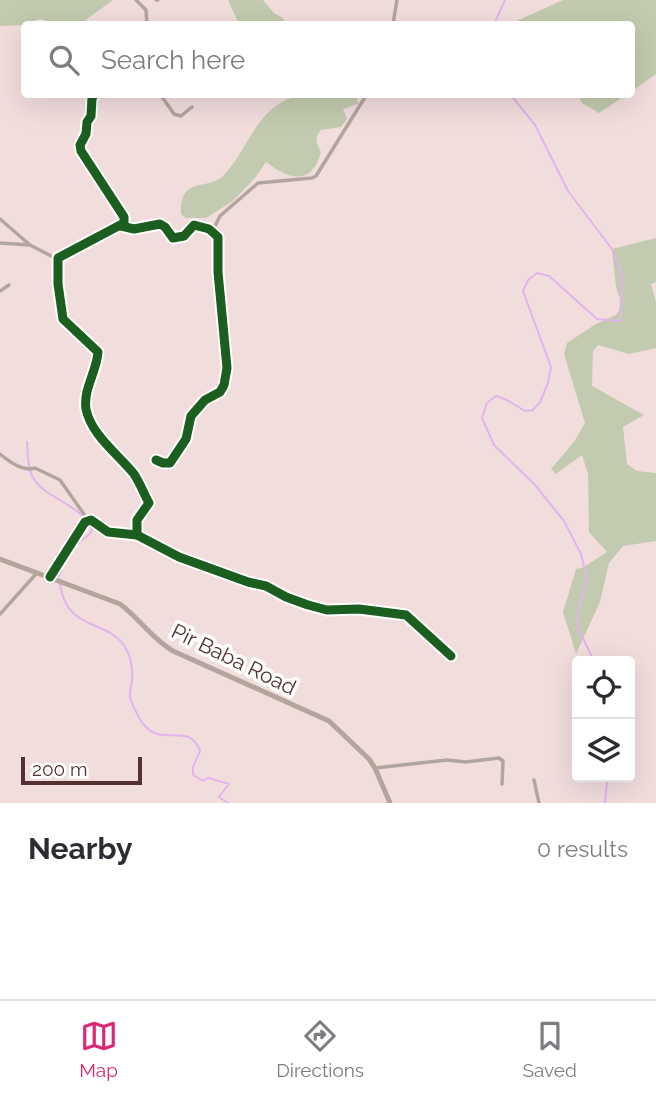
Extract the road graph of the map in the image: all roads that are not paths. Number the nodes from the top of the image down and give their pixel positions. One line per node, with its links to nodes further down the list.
1 (136, 0): 3 (street)
2 (397, 0): 4 (street)
3 (148, 21)
4 (394, 21)
5 (92, 98): 10 (street)
6 (163, 98): 8 (street)
7 (365, 98): 11 (street)
8 (192, 107)
9 (0, 219): 13 (street)
10 (121, 226): 11 (street); 14 (street)
11 (212, 232): 18 (street)
12 (0, 243): 13 (street)
13 (30, 245): 14 (street)
14 (58, 259): 20 (street)
15 (9, 285): 16 (street)
16 (0, 292)
17 (0, 454): 19 (street)
18 (156, 460)
19 (88, 520): 20 (street); 23 (street)
20 (137, 535): 25 (street)
21 (0, 559): 22 (main road, Pir Baba Road)
22 (37, 572): 23 (main road, Pir Baba Road); 24 (street)
23 (50, 577): 26 (main road, Pir Baba Road)
24 (0, 614)
25 (451, 656)
26 (375, 768): 28 (street); 29 (main road, Pir Baba Road)
27 (534, 780): 30 (street)
28 (502, 784)
29 (390, 803)
30 (539, 803)

